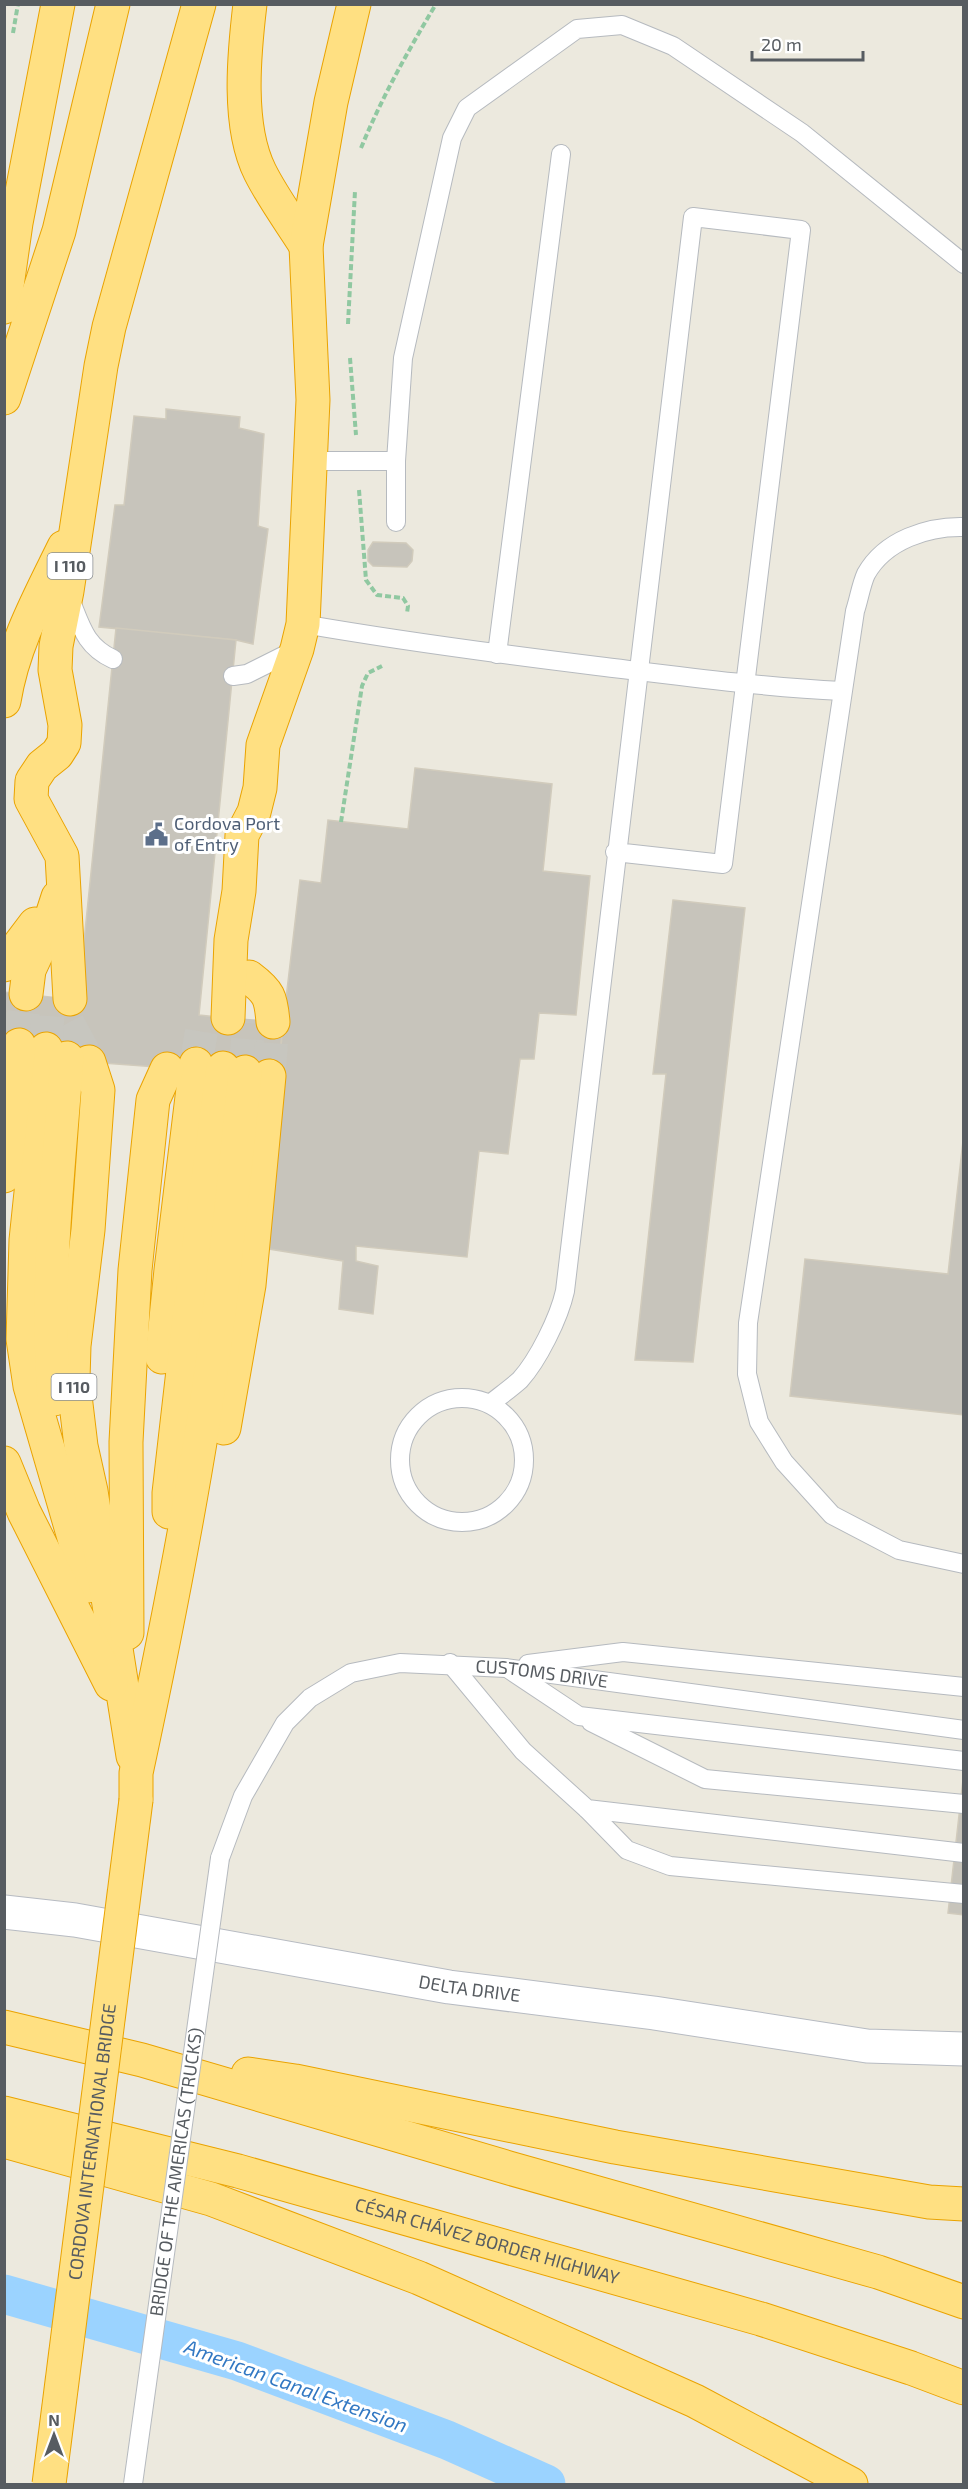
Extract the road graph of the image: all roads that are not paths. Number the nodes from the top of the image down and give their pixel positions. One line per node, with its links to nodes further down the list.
1 (58, 4): 9 (highway)
2 (113, 4): 10 (highway)
3 (199, 4): 13 (highway, I 110)
4 (250, 4): 7 (highway)
5 (354, 4): 7 (highway)
6 (561, 154): 18 (lane)
7 (306, 246): 11 (highway)
8 (963, 264): 12 (lane)
9 (4, 307)
10 (4, 398)
11 (312, 461): 12 (lane); 17 (highway)
12 (396, 461): 14 (lane)
13 (76, 522): 16 (highway, I 110); 24 (highway)
14 (396, 522)
15 (963, 527): 23 (lane)
16 (67, 591): 19 (lane); 26 (highway, I 110)
17 (300, 637): 18 (lane); 21 (lane); 27 (highway)
18 (497, 654): 20 (lane)
19 (113, 659)
20 (636, 671): 22 (lane); 22 (lane); 25 (lane)
21 (233, 676)
22 (744, 685): 23 (lane); 25 (lane)
23 (842, 691): 37 (lane)
24 (4, 701)
25 (615, 852): 33 (lane)
26 (62, 883): 26 (highway, I 110); 28 (highway)
27 (231, 940): 27 (highway)
28 (13, 945)
29 (56, 1052): 31 (highway); 35 (highway, I 110); 43 (highway, I 110)
30 (220, 1070): 38 (highway); 38 (highway); 43 (highway)
31 (4, 1176)
32 (4, 1373): 35 (highway, I 110)
33 (490, 1404): 33 (lane)
34 (4, 1463): 39 (highway, I 110)
35 (62, 1499): 43 (highway, I 110)
36 (4, 1519): 39 (highway, I 110)
37 (963, 1564)
38 (171, 1607): 47 (highway)
39 (80, 1624): 43 (highway, I 110)
40 (450, 1663): 41 (lane, CUSTOMS DRIVE); 49 (lane); 51 (lane, CUSTOMS DRIVE)
41 (506, 1668): 42 (lane); 44 (lane); 45 (lane, CUSTOMS DRIVE)
42 (963, 1687)
43 (125, 1710): 47 (highway, I 110)
44 (579, 1716): 46 (lane); 48 (lane)
45 (963, 1730)
46 (963, 1761)
47 (136, 1787): 66 (highway, CORDOVA INTERNATIONAL BRIDGE, bridge)
48 (963, 1804)
49 (587, 1809): 50 (lane); 52 (lane)
50 (963, 1853)
51 (220, 1858): 67 (lane, BRIDGE OF THE AMERICAS (TRUCKS), bridge)
52 (963, 1894)
53 (4, 1903): 55 (main road, DELTA DRIVE)
54 (4, 1912): 55 (main road, DELTA DRIVE)
55 (75, 1920): 57 (main road, DELTA DRIVE)
56 (4, 2027): 59 (highway)
57 (867, 2046): 58 (main road, DELTA DRIVE); 60 (main road, DELTA DRIVE)
58 (963, 2049)
59 (142, 2060): 63 (highway); 64 (highway)
60 (963, 2073)
61 (4, 2113): 65 (highway, CÉSAR CHÁVEZ BORDER HIGHWAY)
62 (4, 2141): 68 (highway)
63 (963, 2204)
64 (963, 2302)
65 (963, 2388)
66 (50, 2484)
67 (133, 2484)
68 (851, 2484)

